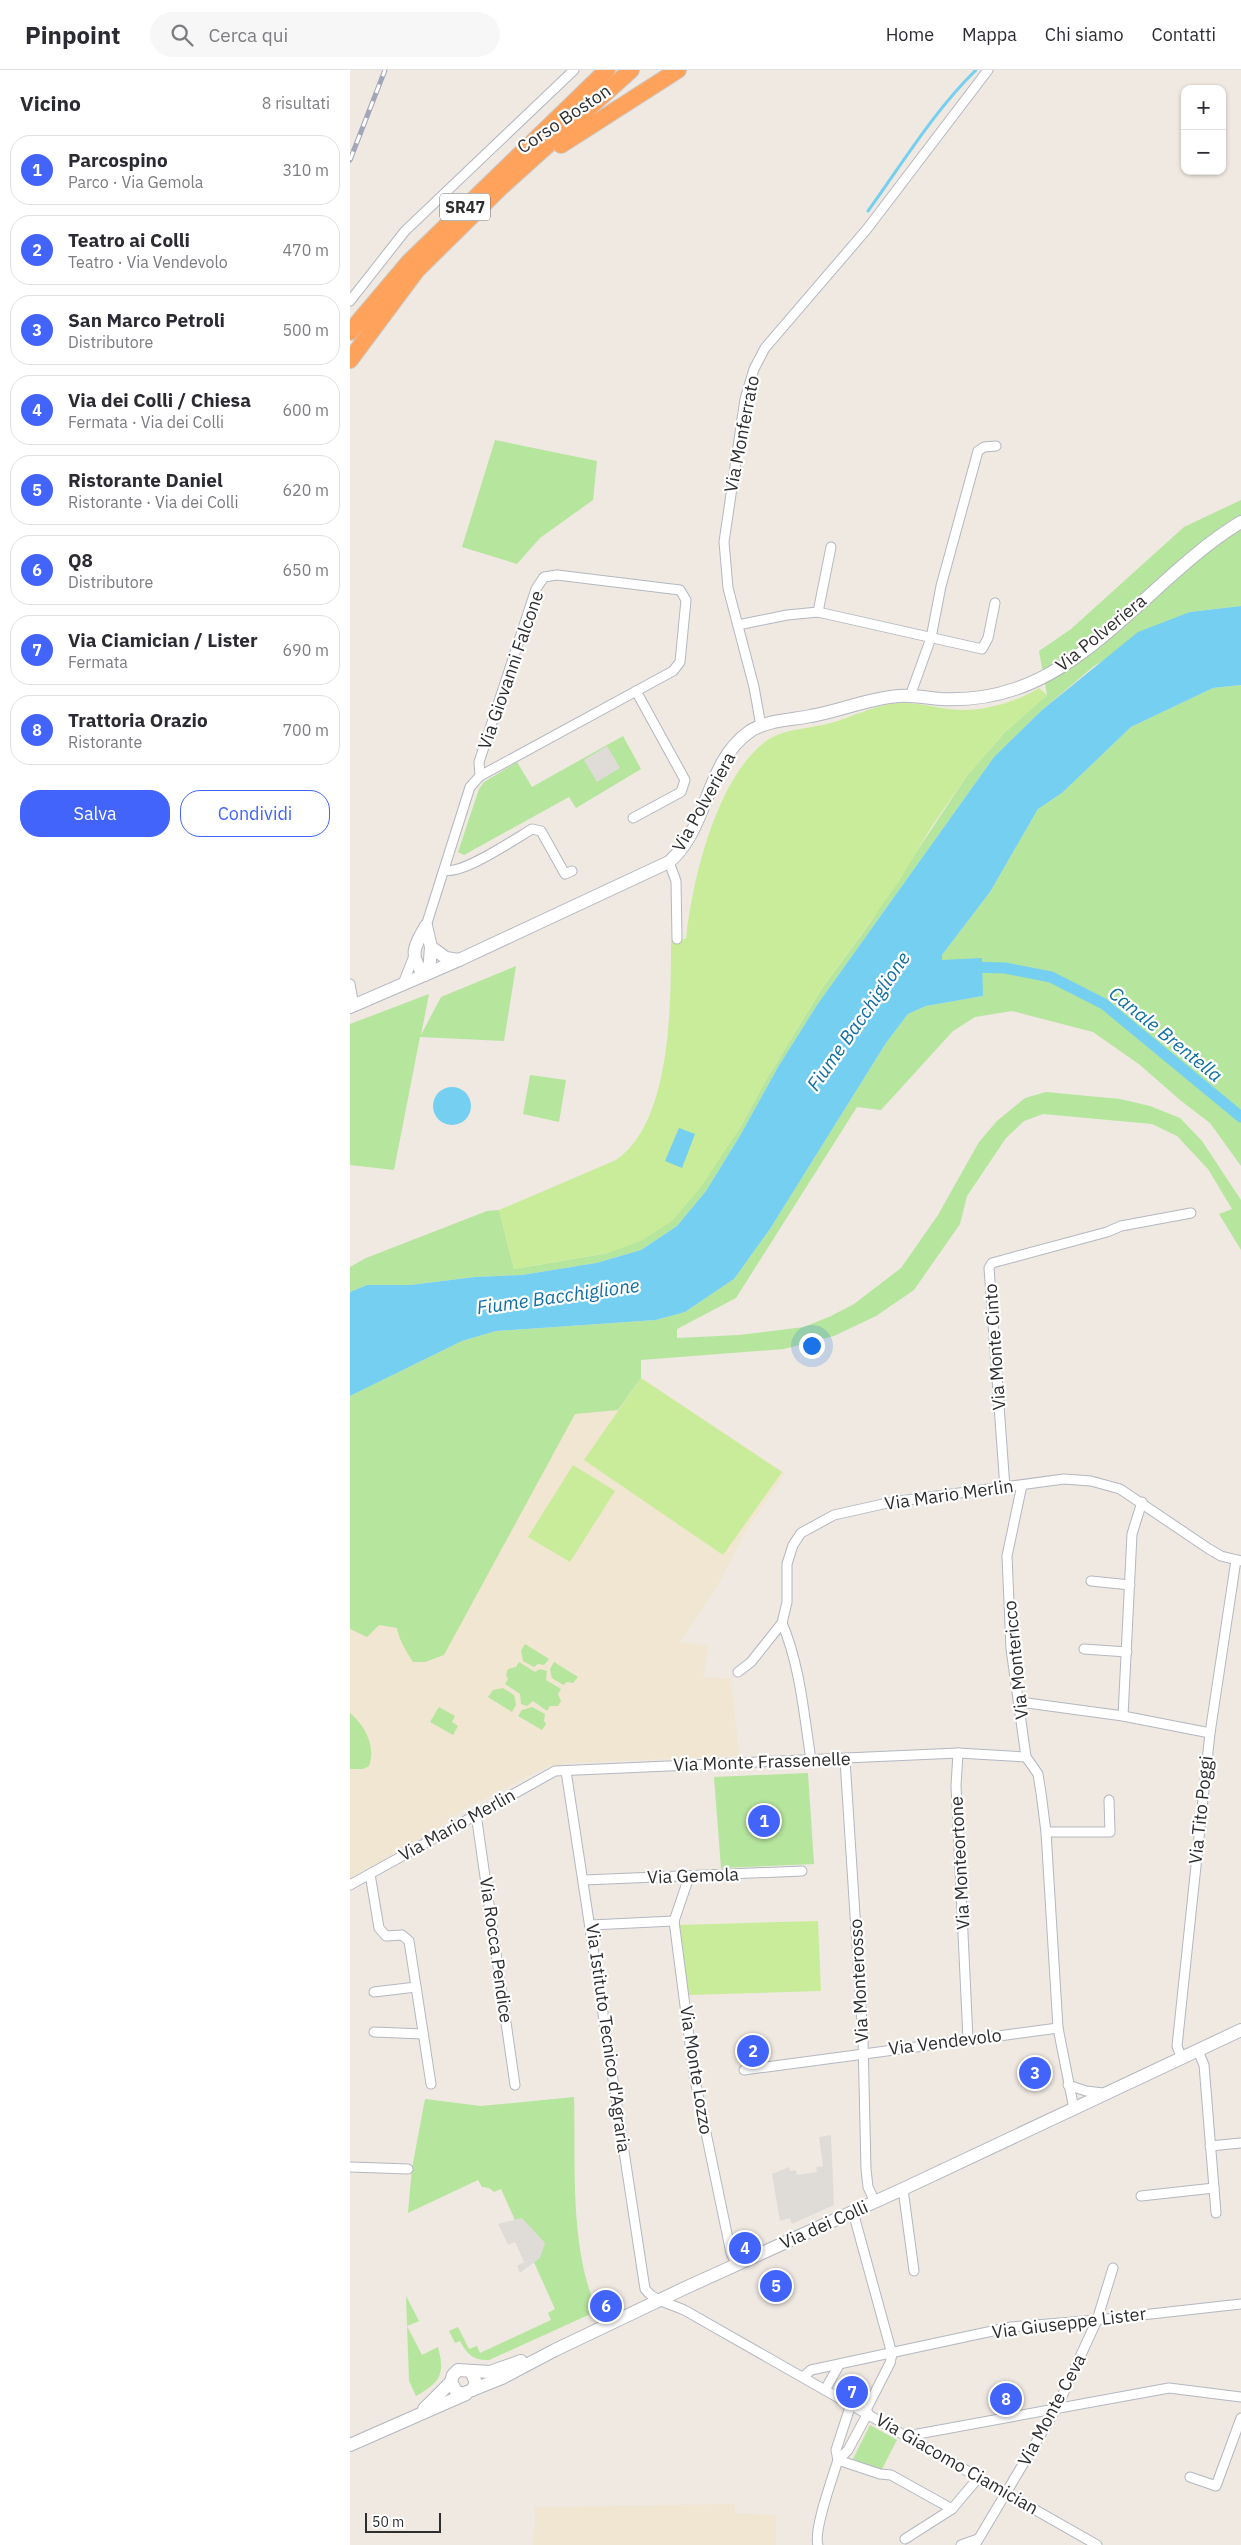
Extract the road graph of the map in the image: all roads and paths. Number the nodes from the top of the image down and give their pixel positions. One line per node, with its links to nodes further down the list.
1 (574, 70): 7 (street)
2 (606, 70): 8 (highway, Corso Boston / SR47)
3 (631, 70): 6 (highway)
4 (678, 70): 6 (highway, Corso Boston / SR47)
5 (988, 70): 15 (street, Via Monferrato)
6 (500, 188): 9 (highway, SR47)
7 (350, 301)
8 (350, 332)
9 (350, 360)
10 (996, 446): 16 (street)
11 (1241, 522): 18 (main road, Via Polveriera)
12 (831, 547): 14 (street)
13 (995, 602): 16 (street)
14 (818, 612): 15 (street); 16 (street)
15 (738, 625): 19 (street, Via Monferrato)
16 (931, 638): 18 (street)
17 (636, 691): 20 (street); 20 (street, Via Giovanni Falcone); 21 (street)
18 (910, 696): 19 (main road, Via Polveriera)
19 (761, 726): 22 (main road, Via Polveriera)
20 (480, 776): 23 (street, Via Giovanni Falcone)
21 (633, 818)
22 (669, 862): 26 (street, Via Polveriera); 29 (main road, Via Polveriera)
23 (444, 870): 24 (street); 25 (street, Via Giovanni Falcone)
24 (572, 871)
25 (426, 926): 27 (main road); 28 (main road)
26 (678, 939)
27 (431, 948): 29 (main road); 30 (main road)
28 (414, 956): 30 (main road); 32 (street)
29 (459, 960): 30 (main road, Via Polveriera)
30 (427, 974): 32 (main road, Via Polveriera)
31 (350, 984): 33 (street)
32 (402, 986): 33 (main road, Via Polveriera)
33 (352, 1007)
34 (1191, 1213): 36 (street, Via Monte Cinto)
35 (1022, 1485): 36 (street, Via Mario Merlin); 37 (street, Via Mario Merlin); 45 (street, Via Montericco)
36 (1005, 1488): 41 (street, Via Mario Merlin)
37 (1142, 1502): 38 (street, Via Mario Merlin); 40 (street)
38 (1238, 1561): 47 (street, Via Tito Poggi)
39 (1091, 1581): 40 (street)
40 (1130, 1585): 43 (street)
41 (782, 1623): 44 (street, Via Mario Merlin); 50 (street)
42 (1084, 1649): 43 (street)
43 (1127, 1652): 46 (street)
44 (738, 1672)
45 (1020, 1702): 46 (street); 49 (street, Via Montericco)
46 (1123, 1716): 47 (street)
47 (1210, 1733): 72 (street, Via Tito Poggi)
48 (958, 1753): 49 (street); 51 (street, Via Monte Frassenelle); 69 (street, Via Monteortone)
49 (1026, 1757): 55 (street, Via Montericco)
50 (811, 1760): 51 (street, Via Monte Frassenelle); 52 (street, Via Monte Frassenelle)
51 (845, 1760): 71 (street, Via Monterosso)
52 (566, 1771): 54 (street, Via Mario Merlin); 59 (street, Via Istituto Tecnico d'Agraria)
53 (1109, 1800): 55 (street)
54 (476, 1814): 57 (street, Via Mario Merlin); 75 (street, Via Rocca Pendice)
55 (1046, 1832): 65 (street, Via Montericco)
56 (802, 1871): 58 (street, Via Gemola)
57 (370, 1874): 60 (street, Via Mario Merlin); 63 (street)
58 (690, 1877): 59 (street, Via Gemola); 61 (street, Via Monte Lozzo)
59 (584, 1880): 62 (street, Via Istituto Tecnico d'Agraria)
60 (350, 1885)
61 (674, 1921): 62 (street); 89 (street, Via Monte Lozzo)
62 (591, 1925): 92 (street, Via Istituto Tecnico d'Agraria)
63 (416, 1987): 64 (street); 68 (street)
64 (374, 1992)
65 (1058, 2028): 69 (street, Via Vendevolo); 76 (street, Via Montericco)
66 (1241, 2030): 70 (main road, Via dei Colli)
67 (374, 2032): 68 (street)
68 (423, 2034): 74 (street)
69 (968, 2039): 71 (street, Via Vendevolo)
70 (1198, 2051): 72 (main road, Via dei Colli); 80 (street)
71 (863, 2053): 73 (street, Via Vendevolo); 86 (street, Via Monterosso)
72 (1182, 2059): 77 (main road, Via dei Colli)
73 (744, 2070)
74 (432, 2084)
75 (514, 2085)
76 (1068, 2085): 77 (street); 78 (street, Via Montericco)
77 (1108, 2093): 78 (main road, Via dei Colli)
78 (1074, 2109): 84 (main road, Via dei Colli)
79 (1241, 2143): 80 (street)
80 (1210, 2146): 83 (street)
81 (350, 2167): 82 (street)
82 (408, 2169)
83 (1214, 2188): 85 (street); 88 (street)
84 (903, 2189): 86 (main road, Via dei Colli); 91 (street)
85 (1141, 2196)
86 (875, 2202): 87 (main road, Via dei Colli)
87 (853, 2212): 89 (main road, Via dei Colli); 96 (street)
88 (1216, 2213)
89 (736, 2264): 92 (main road, Via dei Colli)
90 (1113, 2268): 94 (street, Via Monte Ceva)
91 (914, 2271)
92 (657, 2301): 95 (main road, Via dei Colli); 99 (street, Via Giacomo Ciamician)
93 (1241, 2304): 94 (street, Via Giuseppe Lister)
94 (1097, 2320): 96 (street, Via Giuseppe Lister); 105 (street, Via Monte Ceva)
95 (555, 2350): 98 (main road, Via dei Colli); 102 (main road, Via dei Colli)
96 (892, 2354): 97 (street, Via Giuseppe Lister); 106 (street)
97 (839, 2365): 99 (street, Via Giuseppe Lister); 101 (street)
98 (471, 2371): 100 (main road, Via dei Colli); 102 (main road)
99 (803, 2377): 101 (street, Via Giacomo Ciamician)
100 (451, 2382): 102 (main road); 107 (main road, Via dei Colli)
101 (825, 2390): 104 (street, Via Giacomo Ciamician)
102 (469, 2392): 107 (main road, Via dei Colli)
103 (1241, 2397): 105 (street)
104 (851, 2404): 106 (street, Via Giacomo Ciamician); 111 (street)
105 (1057, 2407): 109 (street); 114 (street, Via Monte Ceva)
106 (866, 2413): 109 (street, Via Giacomo Ciamician); 111 (street)
107 (416, 2415): 110 (main road, Via dei Colli)
108 (1241, 2418): 113 (street)
109 (907, 2436): 112 (street, Via Giacomo Ciamician)
110 (350, 2445)
111 (838, 2460): 115 (street); 118 (street)
112 (979, 2477): 114 (street, Via Giacomo Ciamician); 115 (street)
113 (1190, 2477)
114 (1006, 2493): 117 (street, Via Monte Ceva); 120 (street, Via Giacomo Ciamician)
115 (952, 2509): 116 (street)
116 (904, 2539)
117 (977, 2542): 119 (street)
118 (818, 2545)
119 (961, 2545)
120 (1097, 2545)

